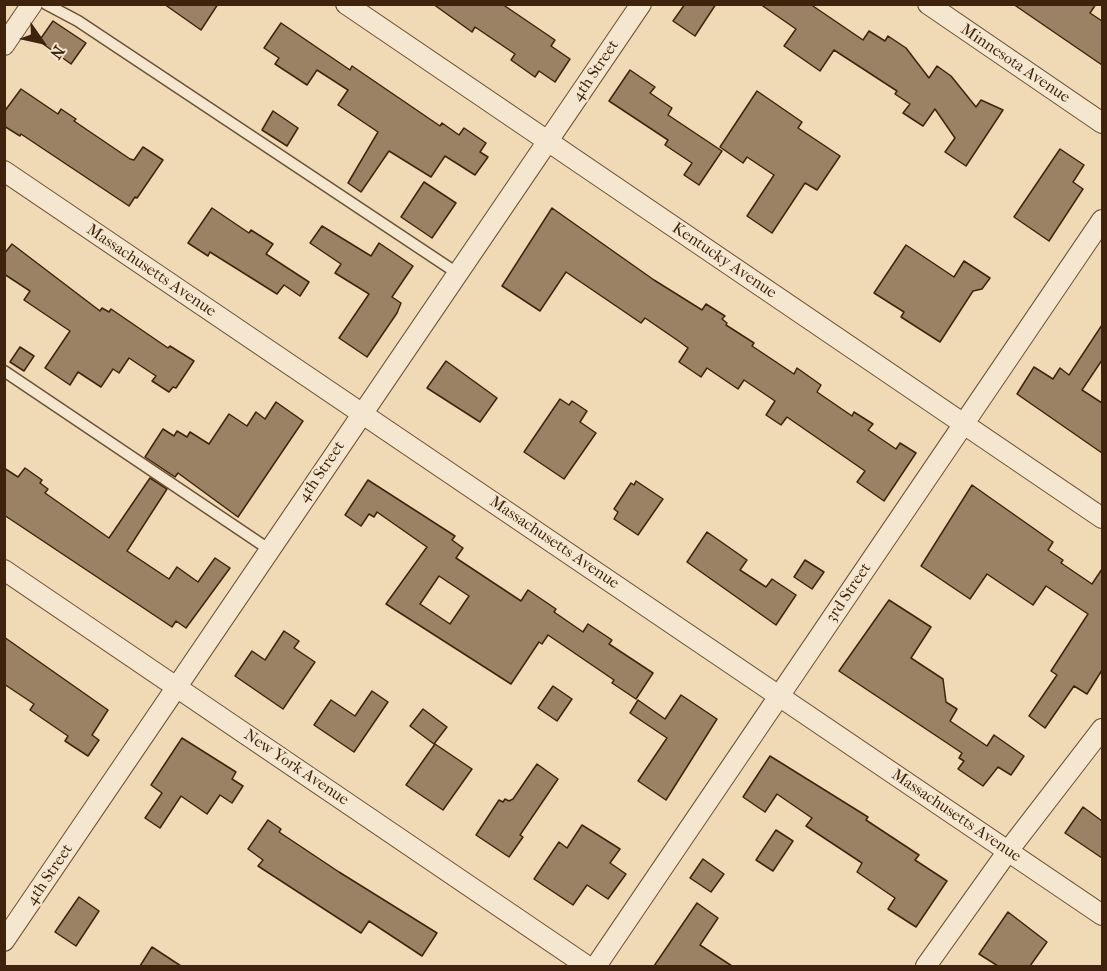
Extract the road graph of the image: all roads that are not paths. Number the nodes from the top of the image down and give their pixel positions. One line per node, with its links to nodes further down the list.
1 (32, 4): 6 (street)
2 (46, 4): 11 (lane)
3 (345, 4): 8 (street, Kentucky Avenue)
4 (641, 4): 8 (street, 4th Street)
5 (928, 4): 7 (street, Minnesota Avenue)
6 (4, 45)
7 (1102, 123)
8 (547, 141): 11 (street, 4th Street); 14 (street, Kentucky Avenue)
9 (4, 171): 13 (street, Massachusetts Avenue)
10 (1102, 220): 14 (street, 3rd Street)
11 (457, 273): 13 (street, 4th Street)
12 (4, 371): 16 (lane)
13 (361, 413): 16 (street, 4th Street); 19 (street, Massachusetts Avenue)
14 (966, 424): 15 (street, Kentucky Avenue); 19 (street, 3rd Street)
15 (1102, 518)
16 (270, 550): 18 (street, 4th Street)
17 (4, 570): 18 (street, New York Avenue)
18 (179, 687): 23 (street, 4th Street); 24 (street, New York Avenue)
19 (780, 696): 21 (street, Massachusetts Avenue); 25 (street, 3rd Street)
20 (1102, 729): 21 (street)
21 (1008, 851): 22 (street, Massachusetts Avenue); 26 (street)
22 (1102, 915)
23 (4, 941)
24 (587, 966)
25 (596, 966)
26 (926, 966)

